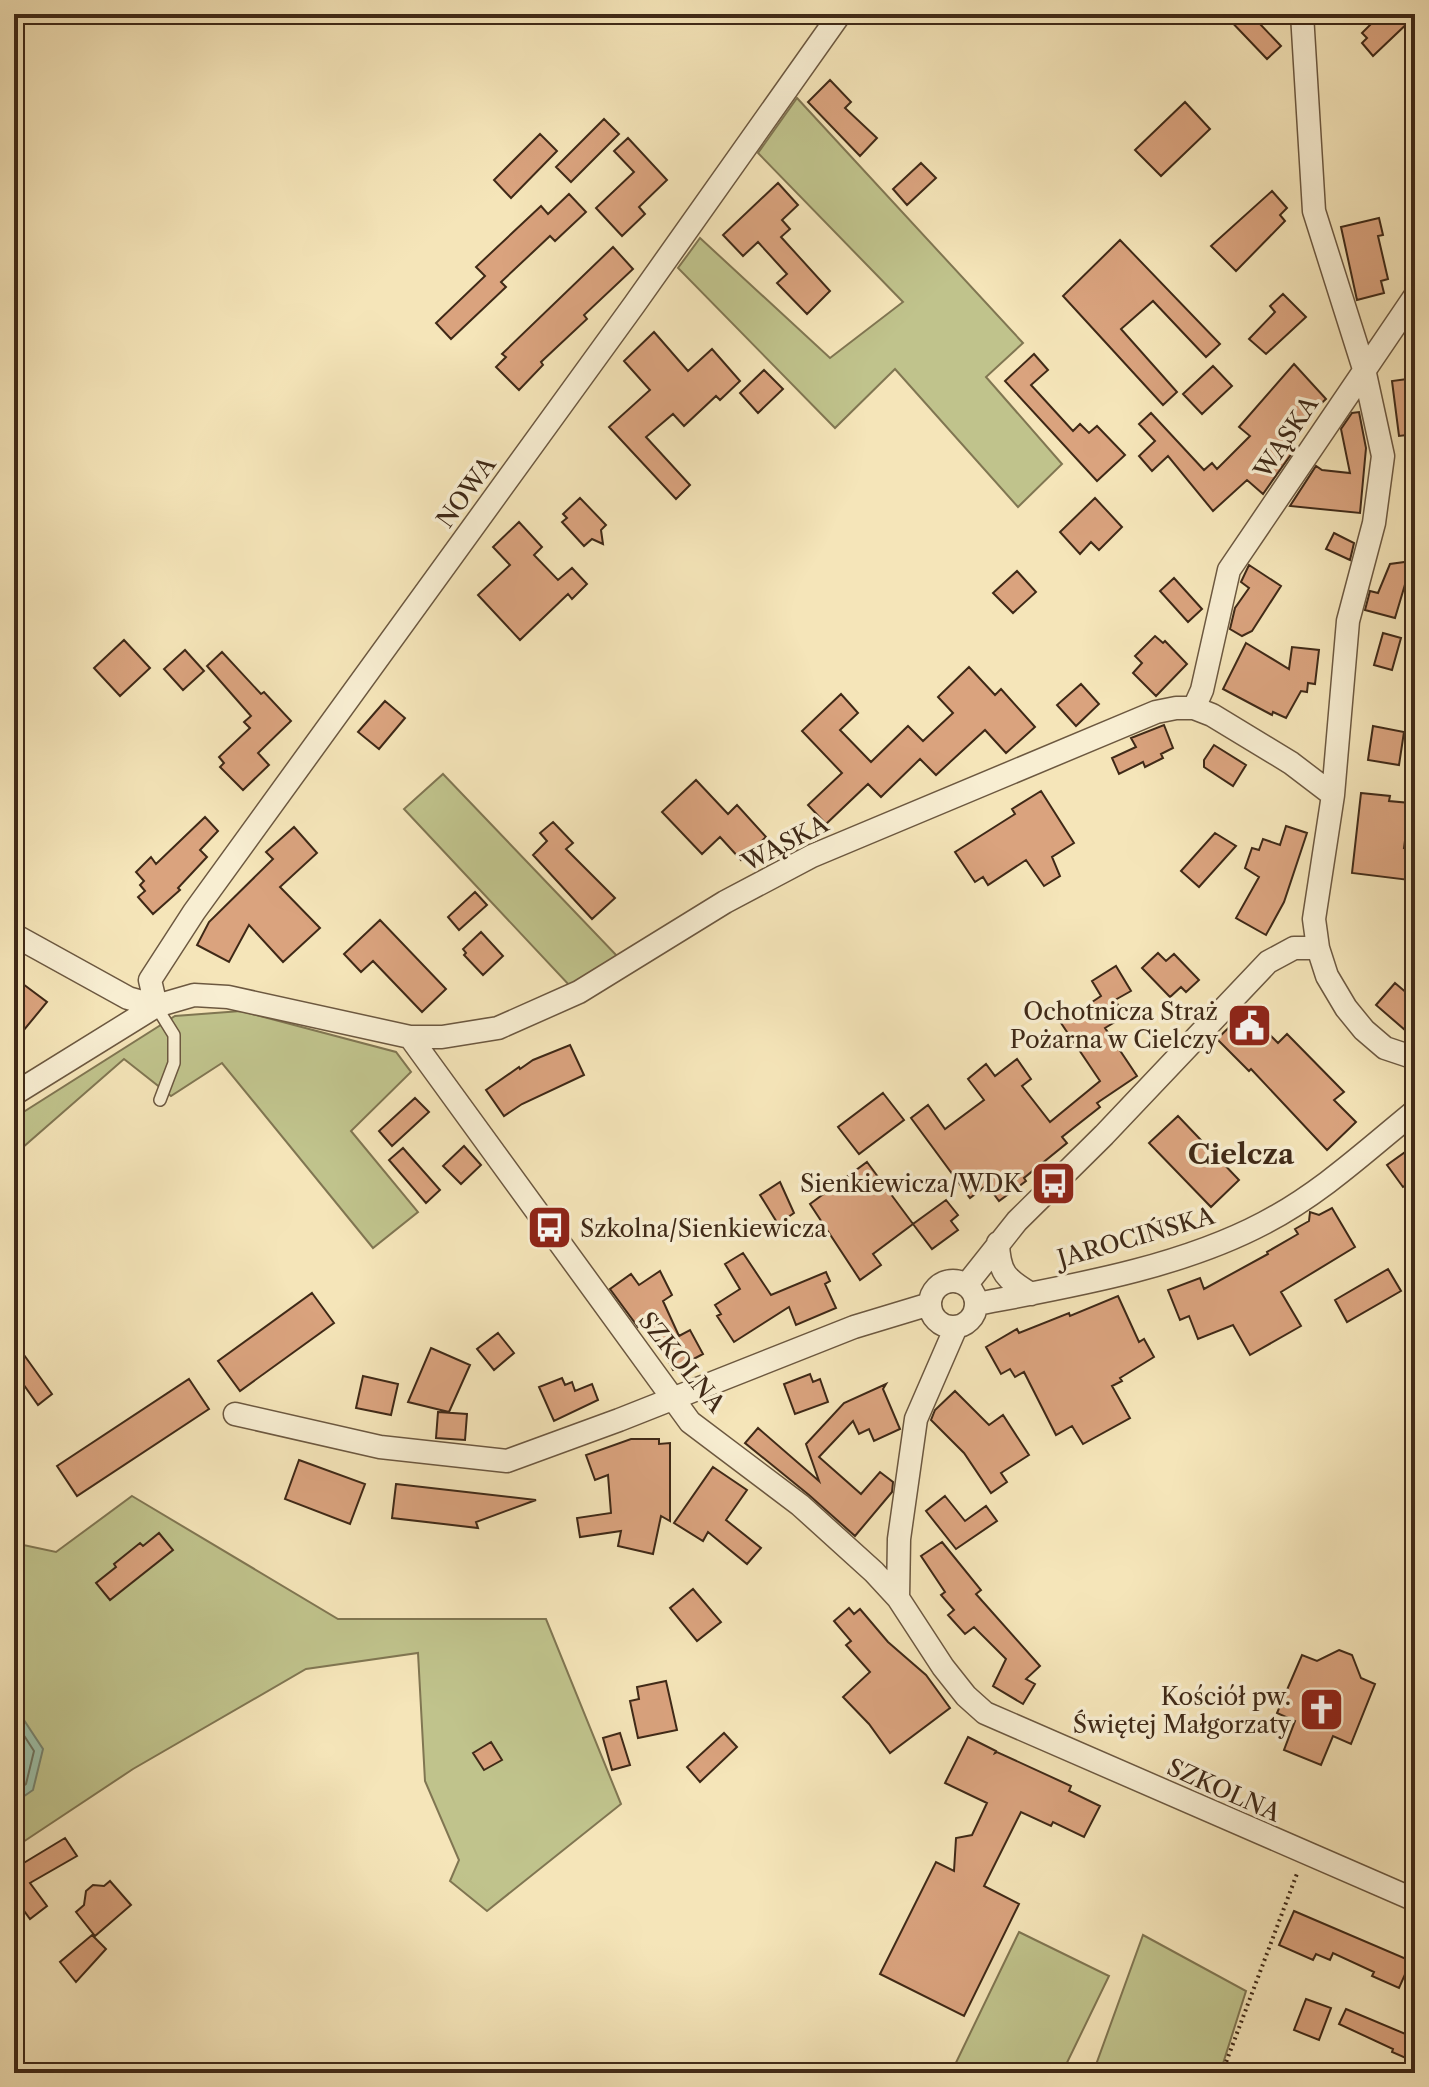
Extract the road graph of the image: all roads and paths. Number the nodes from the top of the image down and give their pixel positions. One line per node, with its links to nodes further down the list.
1 (840, 14): 9 (street, NOWA)
2 (1302, 14): 4 (street)
3 (1415, 296): 4 (street, WĄSKA)
4 (1364, 369): 5 (street, WĄSKA); 6 (street)
5 (1194, 708): 6 (street); 10 (street, WĄSKA)
6 (1333, 795): 8 (street)
7 (14, 935): 9 (street)
8 (1318, 948): 11 (street); 15 (street)
9 (156, 1006): 10 (street); 12 (street); 13 (lane)
10 (410, 1037): 20 (street, SZKOLNA)
11 (1415, 1058)
12 (14, 1094)
13 (160, 1100)
14 (1415, 1111): 17 (street, JAROCIŃSKA)
15 (998, 1243): 16 (street); 17 (street)
16 (972, 1294): 17 (street, JAROCIŃSKA); 18 (street); 19 (street)
17 (1031, 1294)
18 (930, 1304): 19 (street); 20 (street)
19 (956, 1327): 22 (street)
20 (673, 1399): 21 (street); 22 (street, SZKOLNA)
21 (235, 1414)
22 (898, 1598): 23 (street, SZKOLNA)
23 (1304, 1854): 24 (street, SZKOLNA); 25 (path)
24 (1415, 1900)
25 (1222, 2073)

